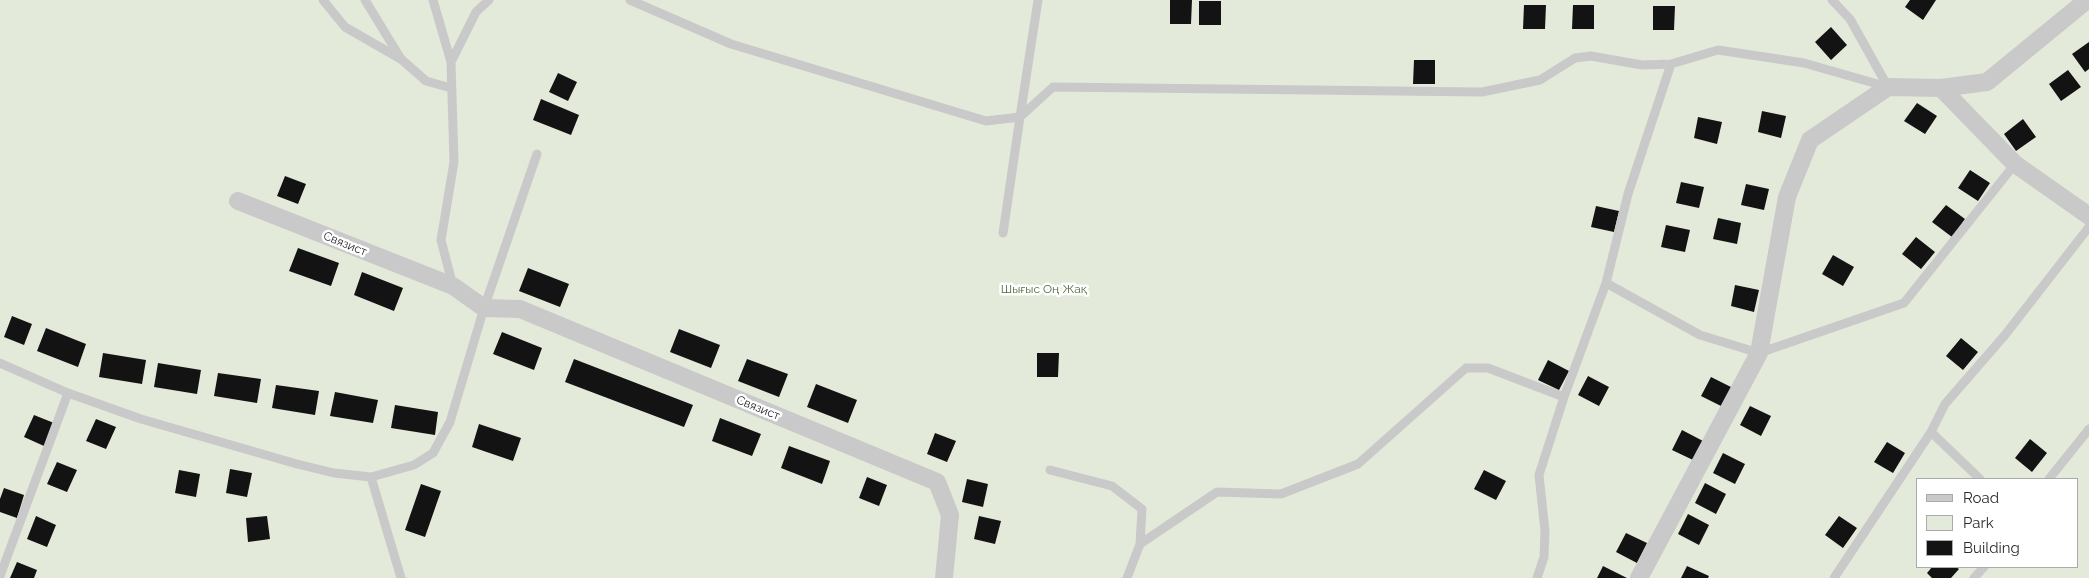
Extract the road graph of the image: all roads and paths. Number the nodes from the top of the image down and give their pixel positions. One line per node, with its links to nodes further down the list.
1 (323, 0): 11 (lane)
2 (365, 0): 11 (lane)
3 (433, 0): 12 (lane)
4 (480, 0): 10 (lane)
5 (489, 0): 10 (lane)
6 (630, 0): 17 (lane)
7 (1038, 0): 17 (lane)
8 (1832, 0): 14 (lane)
9 (2087, 0): 16 (street)
10 (476, 12): 12 (lane)
11 (401, 59): 15 (lane)
12 (451, 62): 15 (lane)
13 (1671, 64): 14 (lane); 17 (lane); 24 (lane)
14 (1888, 87): 16 (street); 27 (street)
15 (451, 88): 25 (lane)
16 (1941, 88): 19 (street)
17 (1020, 116): 23 (lane)
18 (537, 154): 26 (lane)
19 (2015, 164): 21 (street); 27 (lane)
20 (238, 201): 25 (street, Связист)
21 (2089, 216)
22 (2089, 228): 32 (lane)
23 (1003, 233)
24 (1606, 284): 27 (lane); 30 (lane)
25 (453, 286): 26 (street, Связист)
26 (484, 308): 34 (lane); 41 (street, Связист)
27 (1759, 353): 44 (street)
28 (0, 364): 29 (lane)
29 (68, 393): 34 (lane); 39 (lane)
30 (1564, 398): 37 (lane); 43 (lane)
31 (2089, 429): 36 (lane)
32 (1931, 432): 35 (lane); 45 (lane)
33 (1050, 470): 37 (lane)
34 (371, 477): 40 (lane)
35 (1979, 478)
36 (2049, 478)
37 (1140, 544): 42 (lane)
38 (1983, 568): 46 (lane)
39 (0, 576)
40 (401, 578)
41 (944, 578)
42 (1127, 578)
43 (1537, 578)
44 (1639, 578)
45 (1834, 578)
46 (1974, 578)

